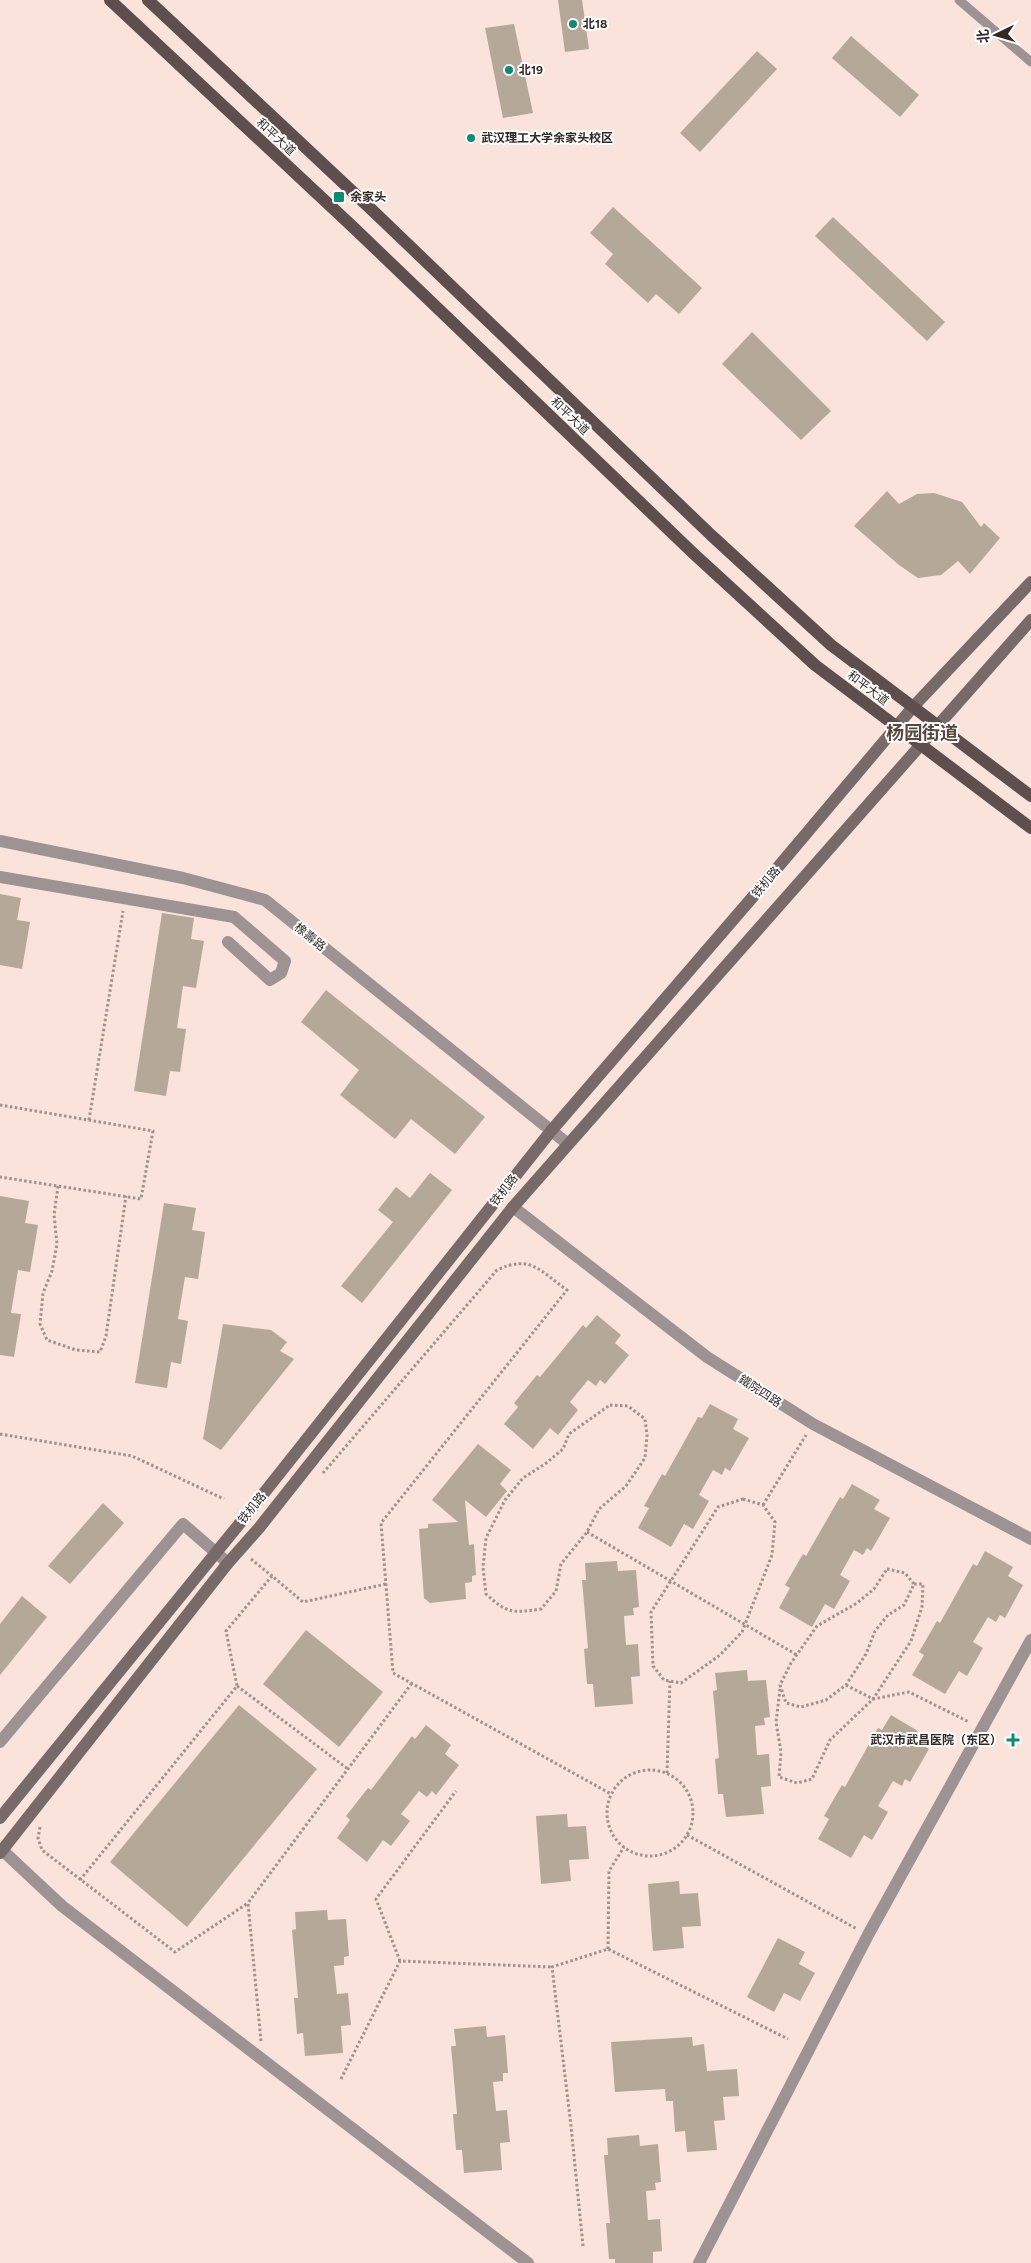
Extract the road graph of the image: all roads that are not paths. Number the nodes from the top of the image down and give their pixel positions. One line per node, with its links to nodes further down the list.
1 (110, 0): 9 (main road, 和平大道)
2 (148, 0): 7 (main road, 和平大道)
3 (959, 0): 4 (lane)
4 (1030, 59)
5 (1031, 582): 7 (main road, 铁机路)
6 (1031, 620): 8 (main road, 铁机路)
7 (913, 707): 8 (main road, 和平大道); 9 (main road, 铁机路)
8 (938, 725): 10 (main road, 铁机路); 11 (main road, 和平大道)
9 (896, 726): 10 (main road, 和平大道); 16 (main road, 铁机路)
10 (921, 745): 12 (main road, 和平大道); 17 (main road, 铁机路)
11 (1031, 796)
12 (1031, 828)
13 (0, 841): 16 (street, 橡壽路)
14 (0, 877): 15 (street)
15 (228, 942)
16 (551, 1131): 17 (street, 橡壽路); 20 (main road, 铁机路)
17 (568, 1144): 18 (main road, 铁机路)
18 (513, 1207): 19 (street, 鐵院四路); 21 (main road, 铁机路)
19 (1031, 1539)
20 (216, 1552): 21 (street); 23 (street); 24 (main road, 铁机路)
21 (228, 1563): 25 (main road, 铁机路)
22 (1031, 1640): 27 (street)
23 (0, 1742)
24 (0, 1818)
25 (1, 1852): 26 (street)
26 (528, 2263)
27 (699, 2263)

